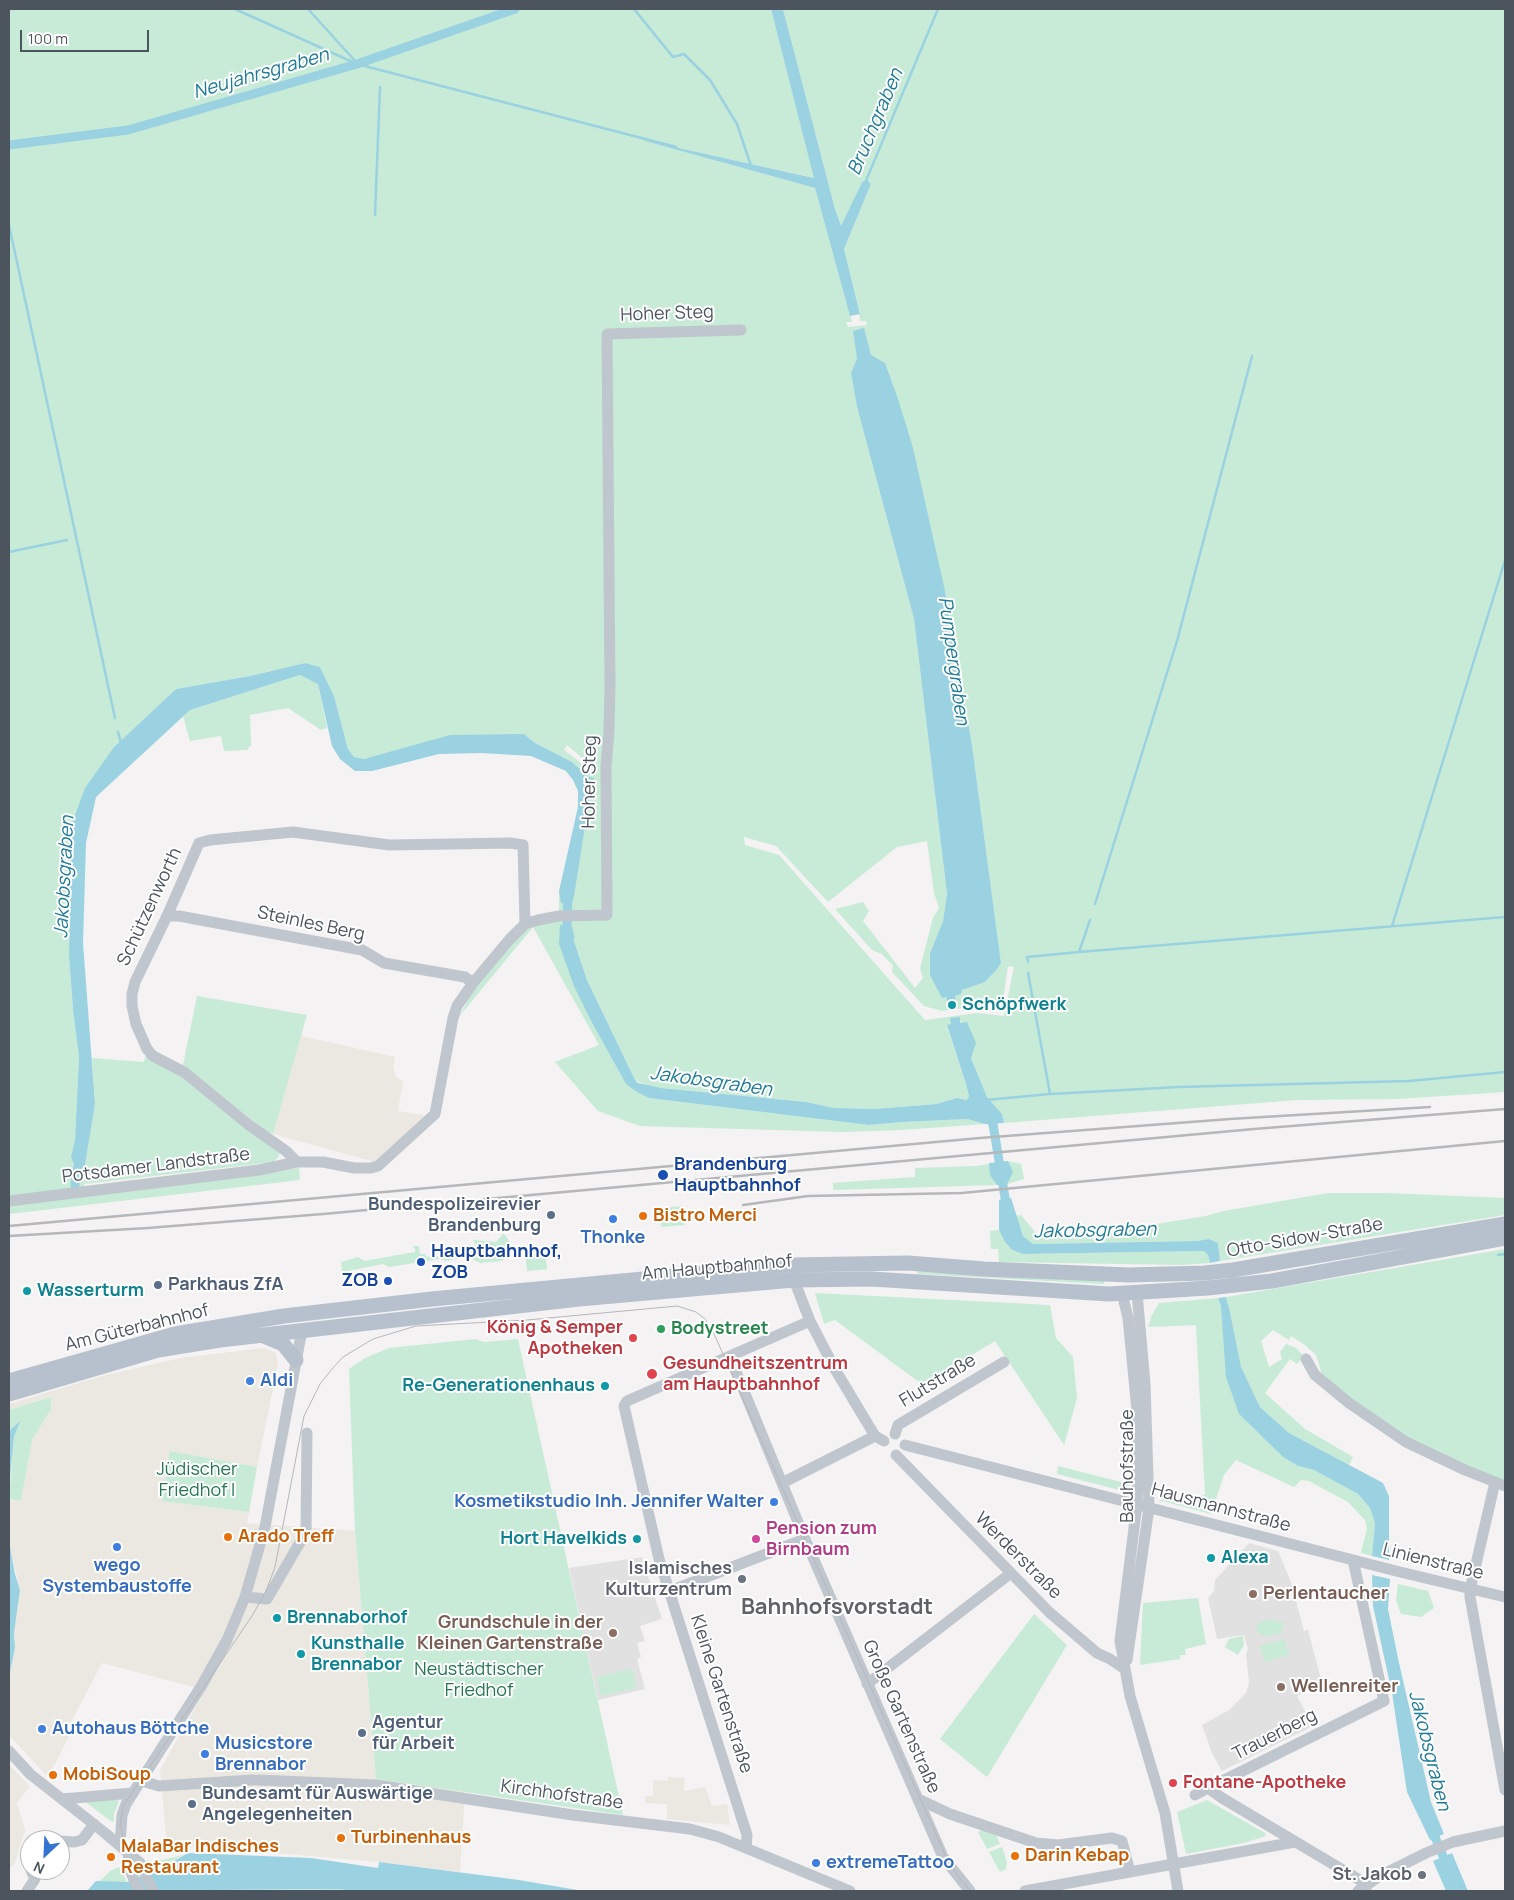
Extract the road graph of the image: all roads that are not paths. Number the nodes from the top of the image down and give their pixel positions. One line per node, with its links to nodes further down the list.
1 (741, 330): 3 (street, Hoher Steg)
2 (167, 916): 3 (street, Schützenworth); 4 (street, Steinles Berg); 5 (street, Schützenworth)
3 (525, 924): 4 (street)
4 (472, 982): 5 (street)
5 (302, 1162): 6 (street, Potsdamer Landstraße)
6 (9, 1201)
7 (1505, 1224): 11 (main road, Otto-Sidow-Straße)
8 (1505, 1238): 13 (main road, Otto-Sidow-Straße)
9 (908, 1263): 10 (main road, Am Hauptbahnhof); 11 (main road, Am Hauptbahnhof); 12 (main road)
10 (792, 1273): 12 (main road, Am Hauptbahnhof); 15 (main road, Am Hauptbahnhof); 16 (street, Werderstraße); 17 (main road, Am Hauptbahnhof)
11 (1129, 1275): 13 (main road); 14 (main road)
12 (907, 1281): 14 (main road, Am Hauptbahnhof)
13 (1137, 1292): 14 (main road, Am Hauptbahnhof); 32 (street, Bauhofstraße)
14 (1122, 1293): 31 (street, Bauhofstraße)
15 (305, 1314): 17 (main road); 23 (main road, Am Güterbahnhof)
16 (810, 1321): 19 (street); 26 (street, Werderstraße)
17 (302, 1330): 18 (main road, Am Güterbahnhof); 21 (street)
18 (253, 1336): 21 (main road); 23 (main road, Am Güterbahnhof)
19 (730, 1356): 29 (street, Große Gartenstraße); 37 (street, Kleine Gartenstraße)
20 (1306, 1359): 30 (street)
21 (296, 1360): 38 (street)
22 (1004, 1362): 25 (street, Flutstraße)
23 (15, 1386)
24 (307, 1433): 38 (street)
25 (895, 1434): 26 (street); 27 (street)
26 (879, 1439): 28 (street, Werderstraße); 29 (street)
27 (905, 1445): 28 (street); 31 (street, Hausmannstraße)
28 (896, 1455): 35 (street, Werderstraße)
29 (782, 1483): 33 (street, Große Gartenstraße)
30 (1500, 1484): 36 (street)
31 (1136, 1504): 32 (street, Hausmannstraße); 40 (street, Bauhofstraße)
32 (1149, 1508): 34 (street, Hausmannstraße); 40 (street, Bauhofstraße)
33 (805, 1539): 37 (street); 41 (street, Große Gartenstraße)
34 (1353, 1560): 36 (street, Linienstraße); 44 (street, Trauerberg)
35 (1010, 1573): 40 (street, Werderstraße); 41 (street)
36 (1470, 1590): 39 (street, Linienstraße); 45 (street)
37 (670, 1591): 55 (street, Kleine Gartenstraße)
38 (245, 1596): 43 (street)
39 (1505, 1596)
40 (1125, 1669): 56 (street, Bauhofstraße)
41 (867, 1684): 49 (street, Große Gartenstraße)
42 (9, 1751): 48 (street)
43 (142, 1781): 46 (street); 55 (street, Kirchhofstraße)
44 (1208, 1788): 47 (street, Trauerberg); 53 (street)
45 (1505, 1790)
46 (133, 1793): 48 (street); 54 (street)
47 (1195, 1794)
48 (62, 1799): 50 (street)
49 (918, 1799): 57 (street); 64 (street, Große Gartenstraße)
50 (94, 1824): 52 (street); 54 (street)
51 (1505, 1832): 59 (street)
52 (70, 1842)
53 (1295, 1842): 56 (street); 59 (street)
54 (124, 1848): 61 (street); 62 (street)
55 (746, 1848): 63 (street, Kirchhofstraße)
56 (1174, 1863): 57 (street); 66 (street, Bauhofstraße)
57 (1130, 1872): 65 (street)
58 (34, 1880): 60 (street)
59 (1368, 1885): 67 (street)
60 (27, 1891)
61 (139, 1891)
62 (153, 1891)
63 (850, 1891)
64 (970, 1891)
65 (1025, 1891)
66 (1178, 1891)
67 (1358, 1891)

